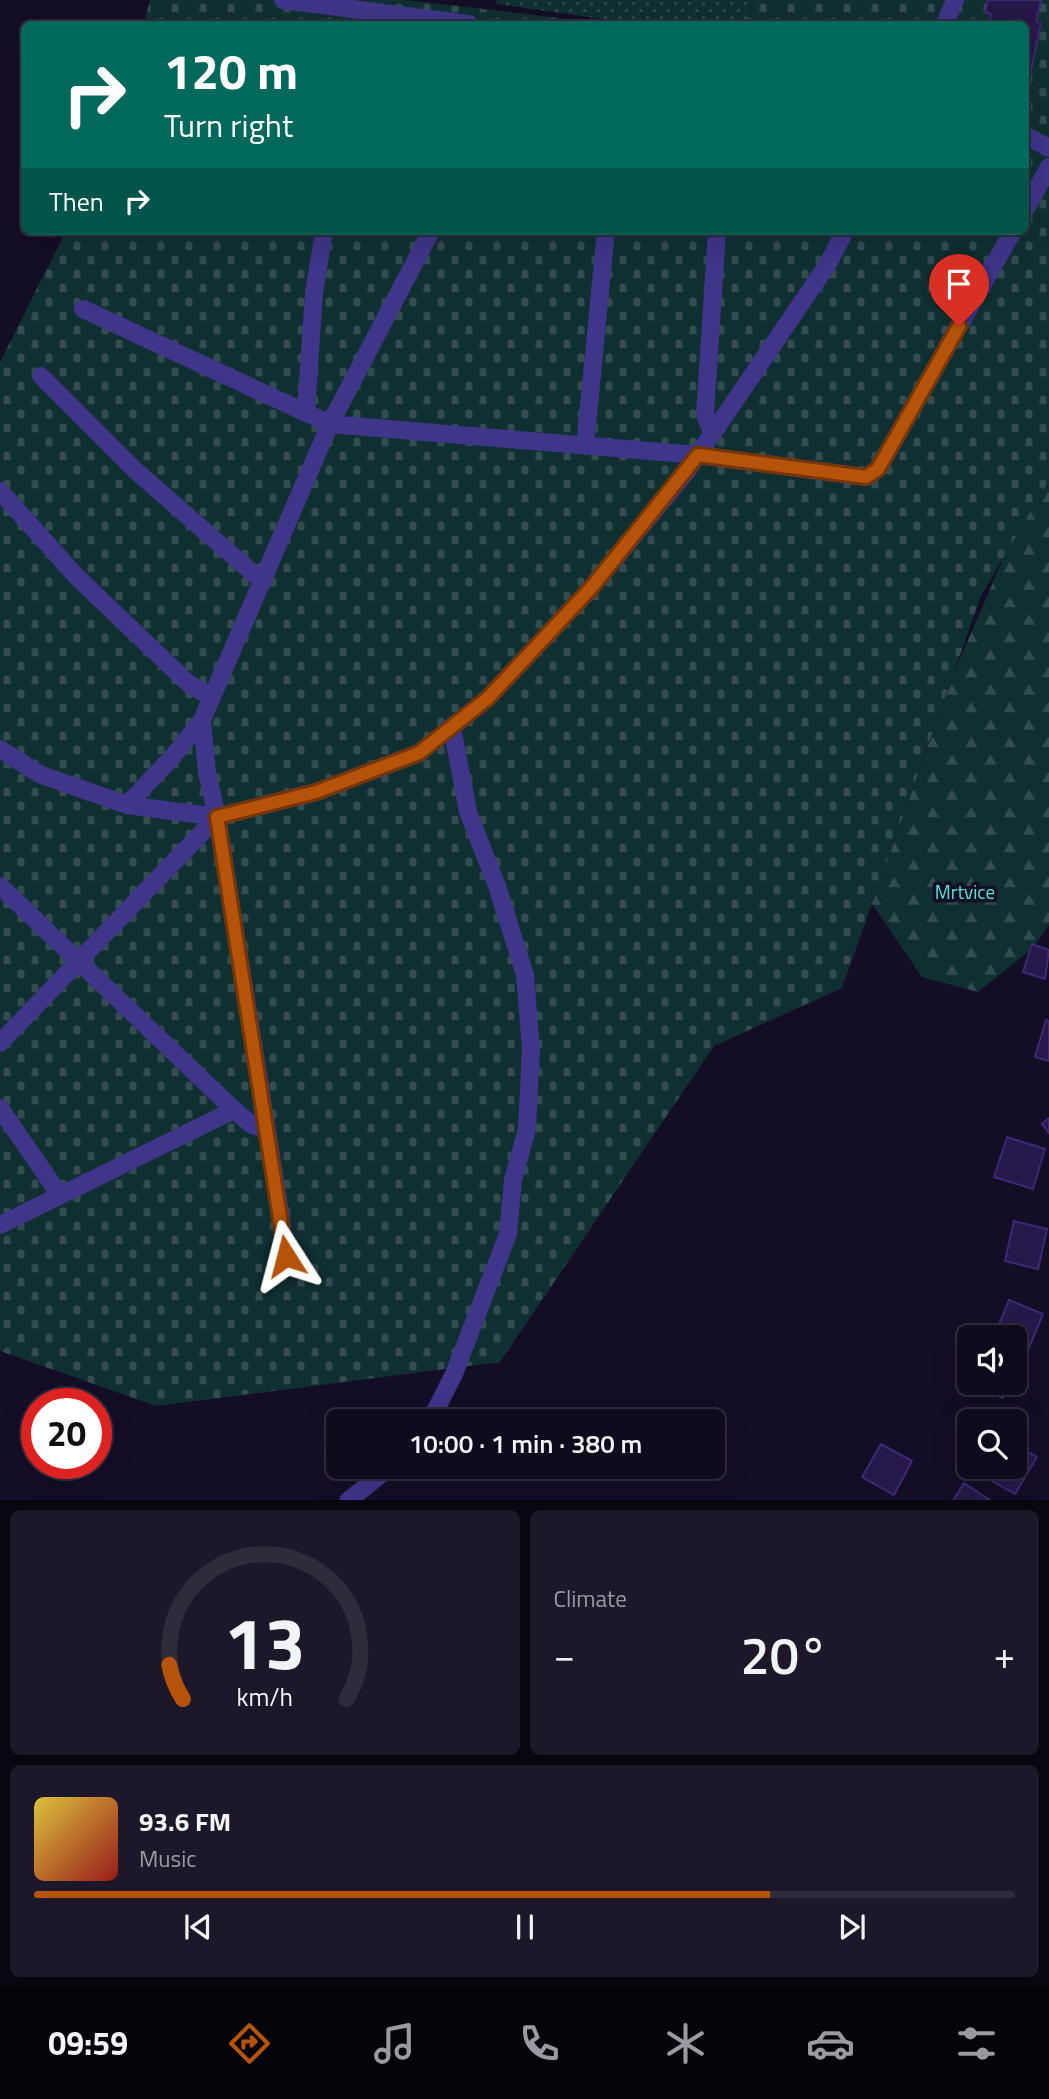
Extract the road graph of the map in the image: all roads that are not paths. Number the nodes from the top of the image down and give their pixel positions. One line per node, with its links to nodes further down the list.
1 (284, 0): 3 (street)
2 (955, 0): 5 (street)
3 (347, 17): 4 (street)
4 (417, 21)
5 (946, 21)
6 (1029, 138): 7 (street)
7 (1049, 148)
8 (1049, 167): 9 (street)
9 (1029, 203)
10 (323, 235): 18 (street)
11 (429, 235): 19 (street)
12 (606, 235): 21 (street)
13 (717, 235): 20 (street)
14 (843, 235): 20 (street)
15 (1011, 235): 22 (street)
16 (83, 309): 18 (street)
17 (41, 376): 24 (street)
18 (306, 411): 19 (street)
19 (330, 424): 21 (street); 24 (street)
20 (712, 432): 22 (street)
21 (584, 446): 22 (street)
22 (698, 455): 27 (street)
23 (0, 491): 25 (street)
24 (263, 582): 25 (street)
25 (212, 698): 26 (street)
26 (202, 720): 29 (street); 30 (street)
27 (452, 727): 30 (street); 40 (street)
28 (4, 759): 29 (street)
29 (127, 805): 30 (street)
30 (217, 817): 32 (street); 36 (street)
31 (0, 886): 32 (street)
32 (78, 962): 33 (street); 35 (street)
33 (0, 1043)
34 (0, 1108): 37 (street)
35 (234, 1110): 36 (street); 37 (street)
36 (267, 1129): 39 (street)
37 (59, 1194): 38 (street)
38 (0, 1225)
39 (286, 1256)
40 (436, 1409)
41 (375, 1479): 42 (street)
42 (348, 1500)

